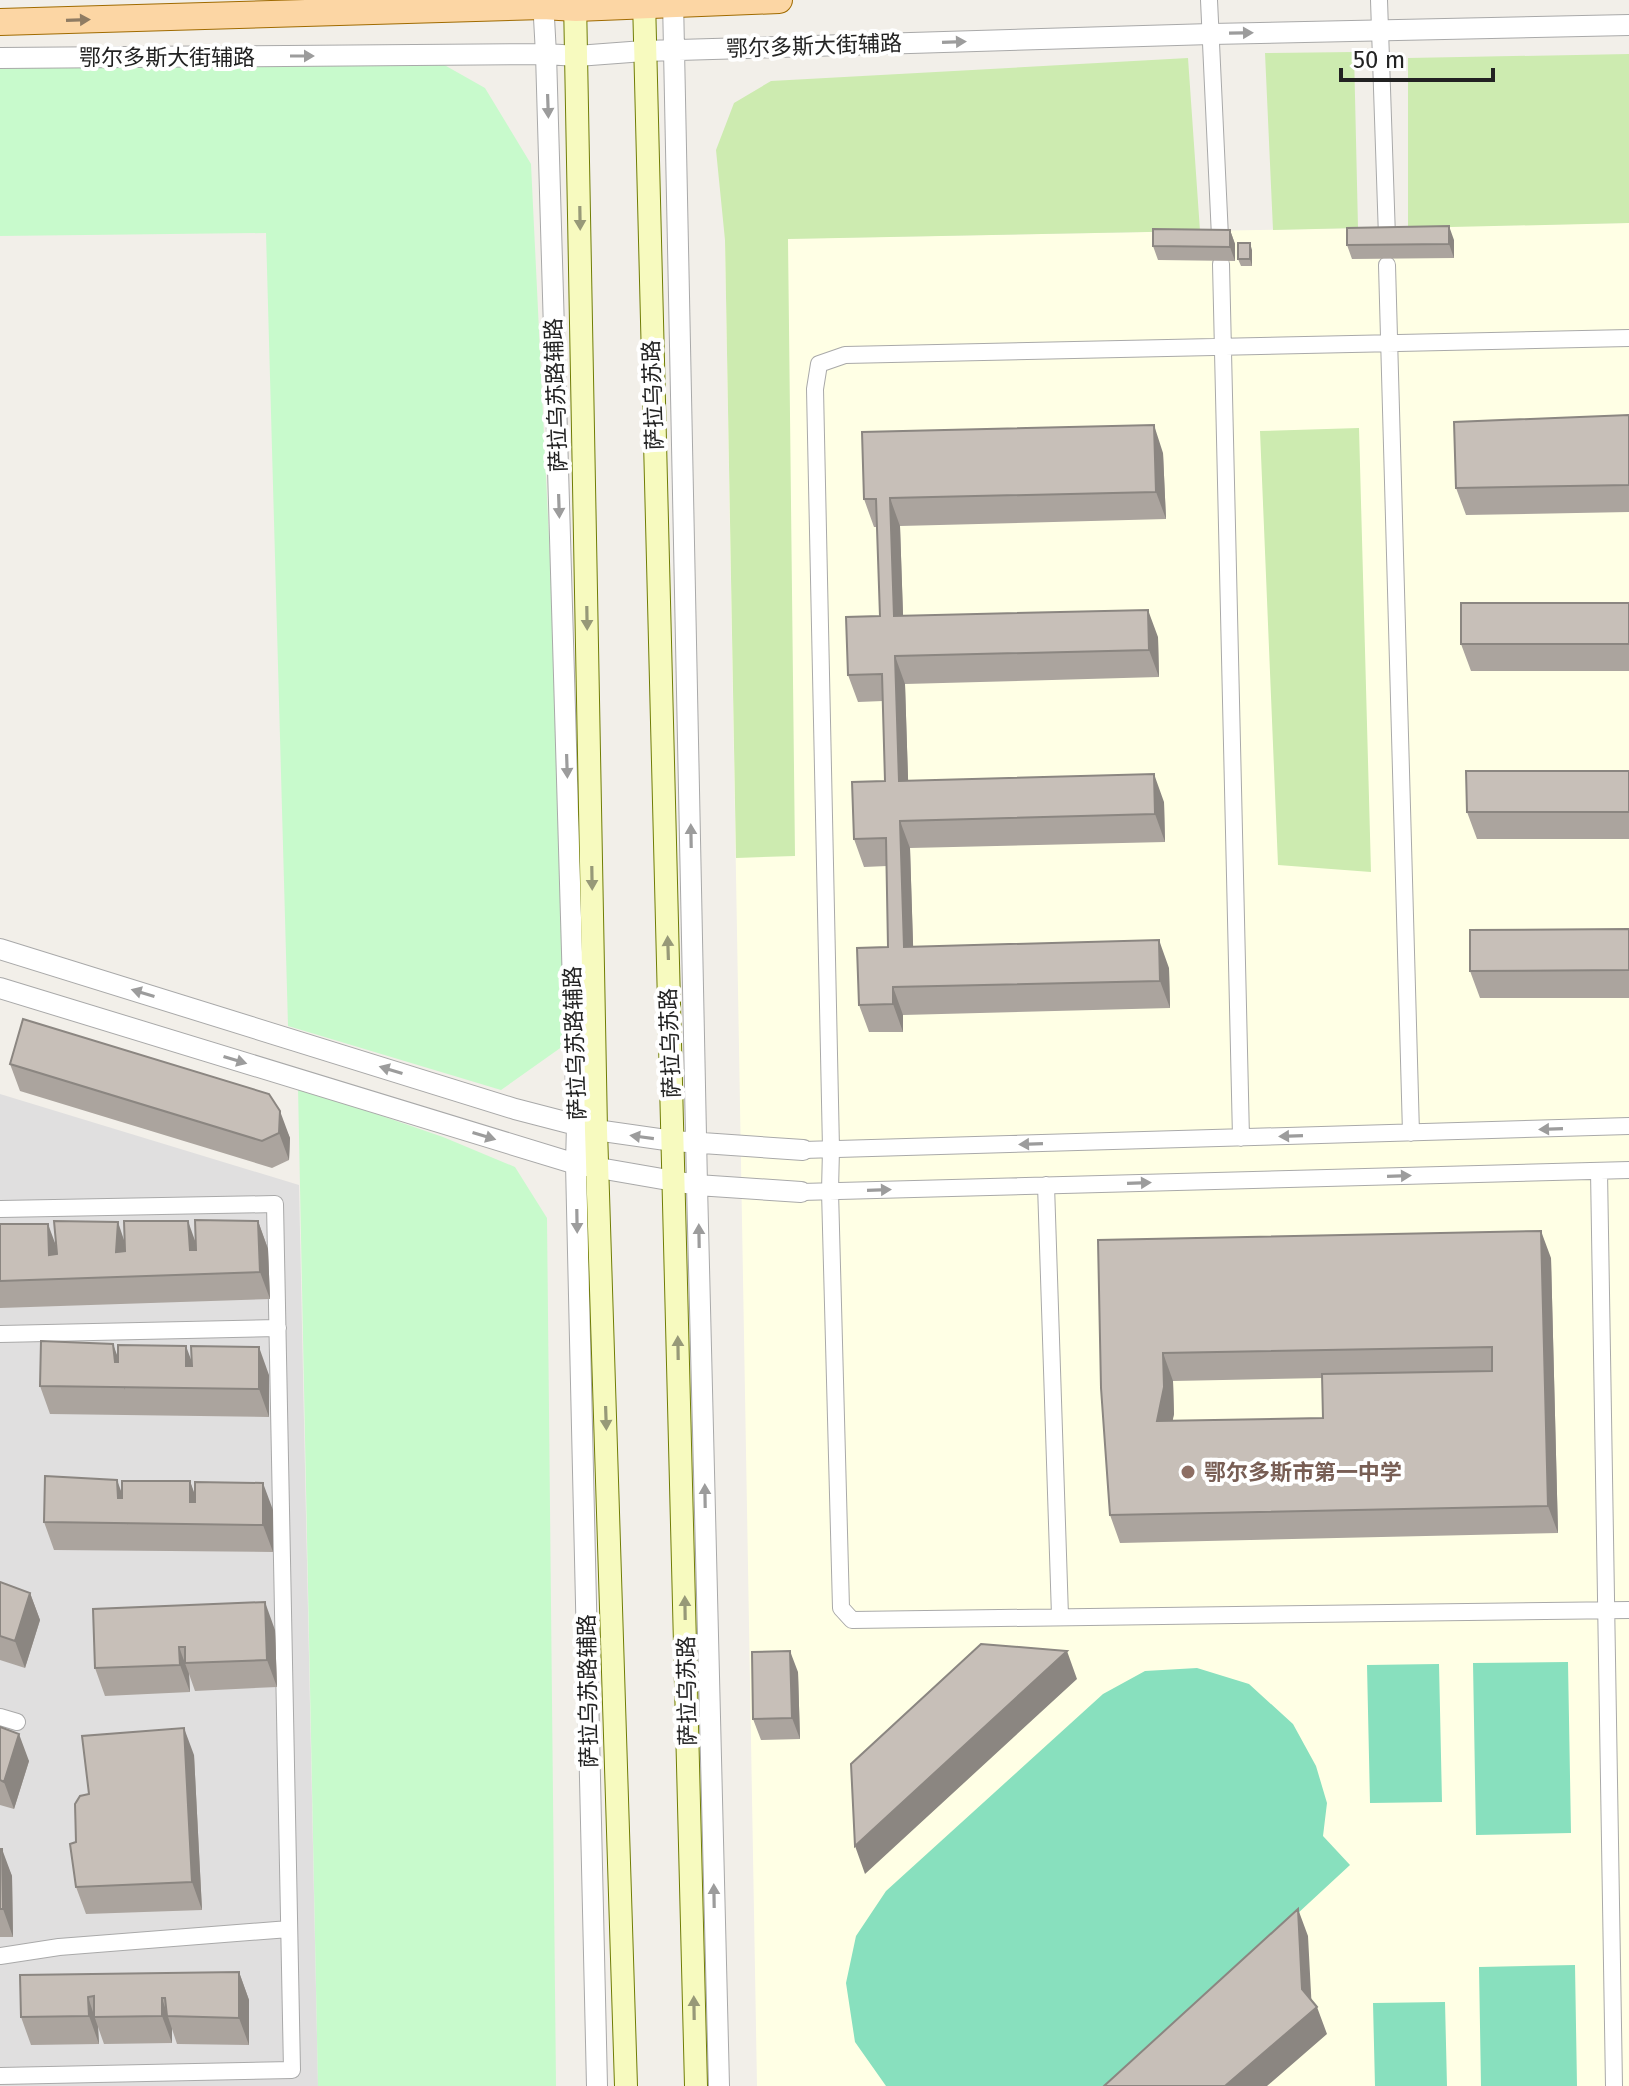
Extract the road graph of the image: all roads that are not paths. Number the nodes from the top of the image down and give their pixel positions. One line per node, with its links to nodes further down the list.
1 (779, 0): 4 (main road)
2 (1209, 0): 11 (street)
3 (1379, 0): 10 (street)
4 (674, 2): 6 (main road); 13 (street)
5 (543, 3): 7 (main road); 8 (main road, one-way to 5); 14 (street, 萨拉乌苏路辅路)
6 (644, 3): 7 (main road); 12 (main road, 萨拉乌苏路)
7 (575, 4): 15 (main road)
8 (0, 22)
9 (1629, 25): 10 (street, 鄂尔多斯大街辅路)
10 (1380, 31): 11 (street, 鄂尔多斯大街辅路, one-way to 10); 18 (street)
11 (1211, 34): 13 (street, 鄂尔多斯大街辅路, one-way to 11); 17 (street)
12 (644, 51): 13 (street, 鄂尔多斯大街辅路); 15 (street, 鄂尔多斯大街辅路); 30 (main road, 萨拉乌苏路, one-way to 12)
13 (675, 51): 31 (street, one-way to 13)
14 (546, 54): 15 (street, 鄂尔多斯大街辅路); 16 (street, 鄂尔多斯大街辅路, one-way to 14); 27 (street, 萨拉乌苏路辅路, one-way to 27)
15 (577, 56): 27 (main road, one-way to 27)
16 (0, 58)
17 (1220, 237)
18 (1387, 237)
19 (1221, 264): 23 (street)
20 (1387, 265): 22 (street)
21 (1629, 338): 22 (street)
22 (1390, 343): 23 (street); 28 (street)
23 (1223, 346): 29 (street); 32 (street)
24 (0, 949): 27 (street, one-way to 24)
25 (0, 988): 34 (street, one-way to 34)
26 (1629, 1126): 28 (street, one-way to 28)
27 (587, 1128): 30 (street, one-way to 27); 34 (main road)
28 (1411, 1133): 29 (street, one-way to 29)
29 (1241, 1138): 32 (street, one-way to 32)
30 (673, 1141): 31 (street); 37 (main road, 萨拉乌苏路)
31 (697, 1144): 33 (street); 38 (street)
32 (831, 1149): 33 (street); 40 (street)
33 (803, 1150)
34 (587, 1167): 37 (street); 53 (street, 萨拉乌苏路辅路, one-way to 53); 54 (main road, one-way to 54)
35 (1629, 1170): 36 (street)
36 (1599, 1171): 39 (street, one-way to 36); 45 (street)
37 (674, 1181): 38 (street); 55 (main road, 萨拉乌苏路, one-way to 37)
38 (697, 1185): 41 (street); 56 (street, one-way to 38)
39 (1046, 1185): 40 (street, one-way to 39); 47 (street)
40 (830, 1191): 41 (street); 47 (street)
41 (801, 1192)
42 (0, 1209): 43 (street)
43 (278, 1328): 44 (street); 50 (street)
44 (0, 1334)
45 (1606, 1610): 46 (street); 47 (street); 57 (street)
46 (1629, 1610)
47 (1060, 1616)
48 (0, 1717): 49 (street)
49 (17, 1722)
50 (289, 1929): 51 (street); 52 (street)
51 (0, 1956)
52 (0, 2076)
53 (597, 2086)
54 (626, 2086)
55 (696, 2086)
56 (719, 2086)
57 (1614, 2086)

